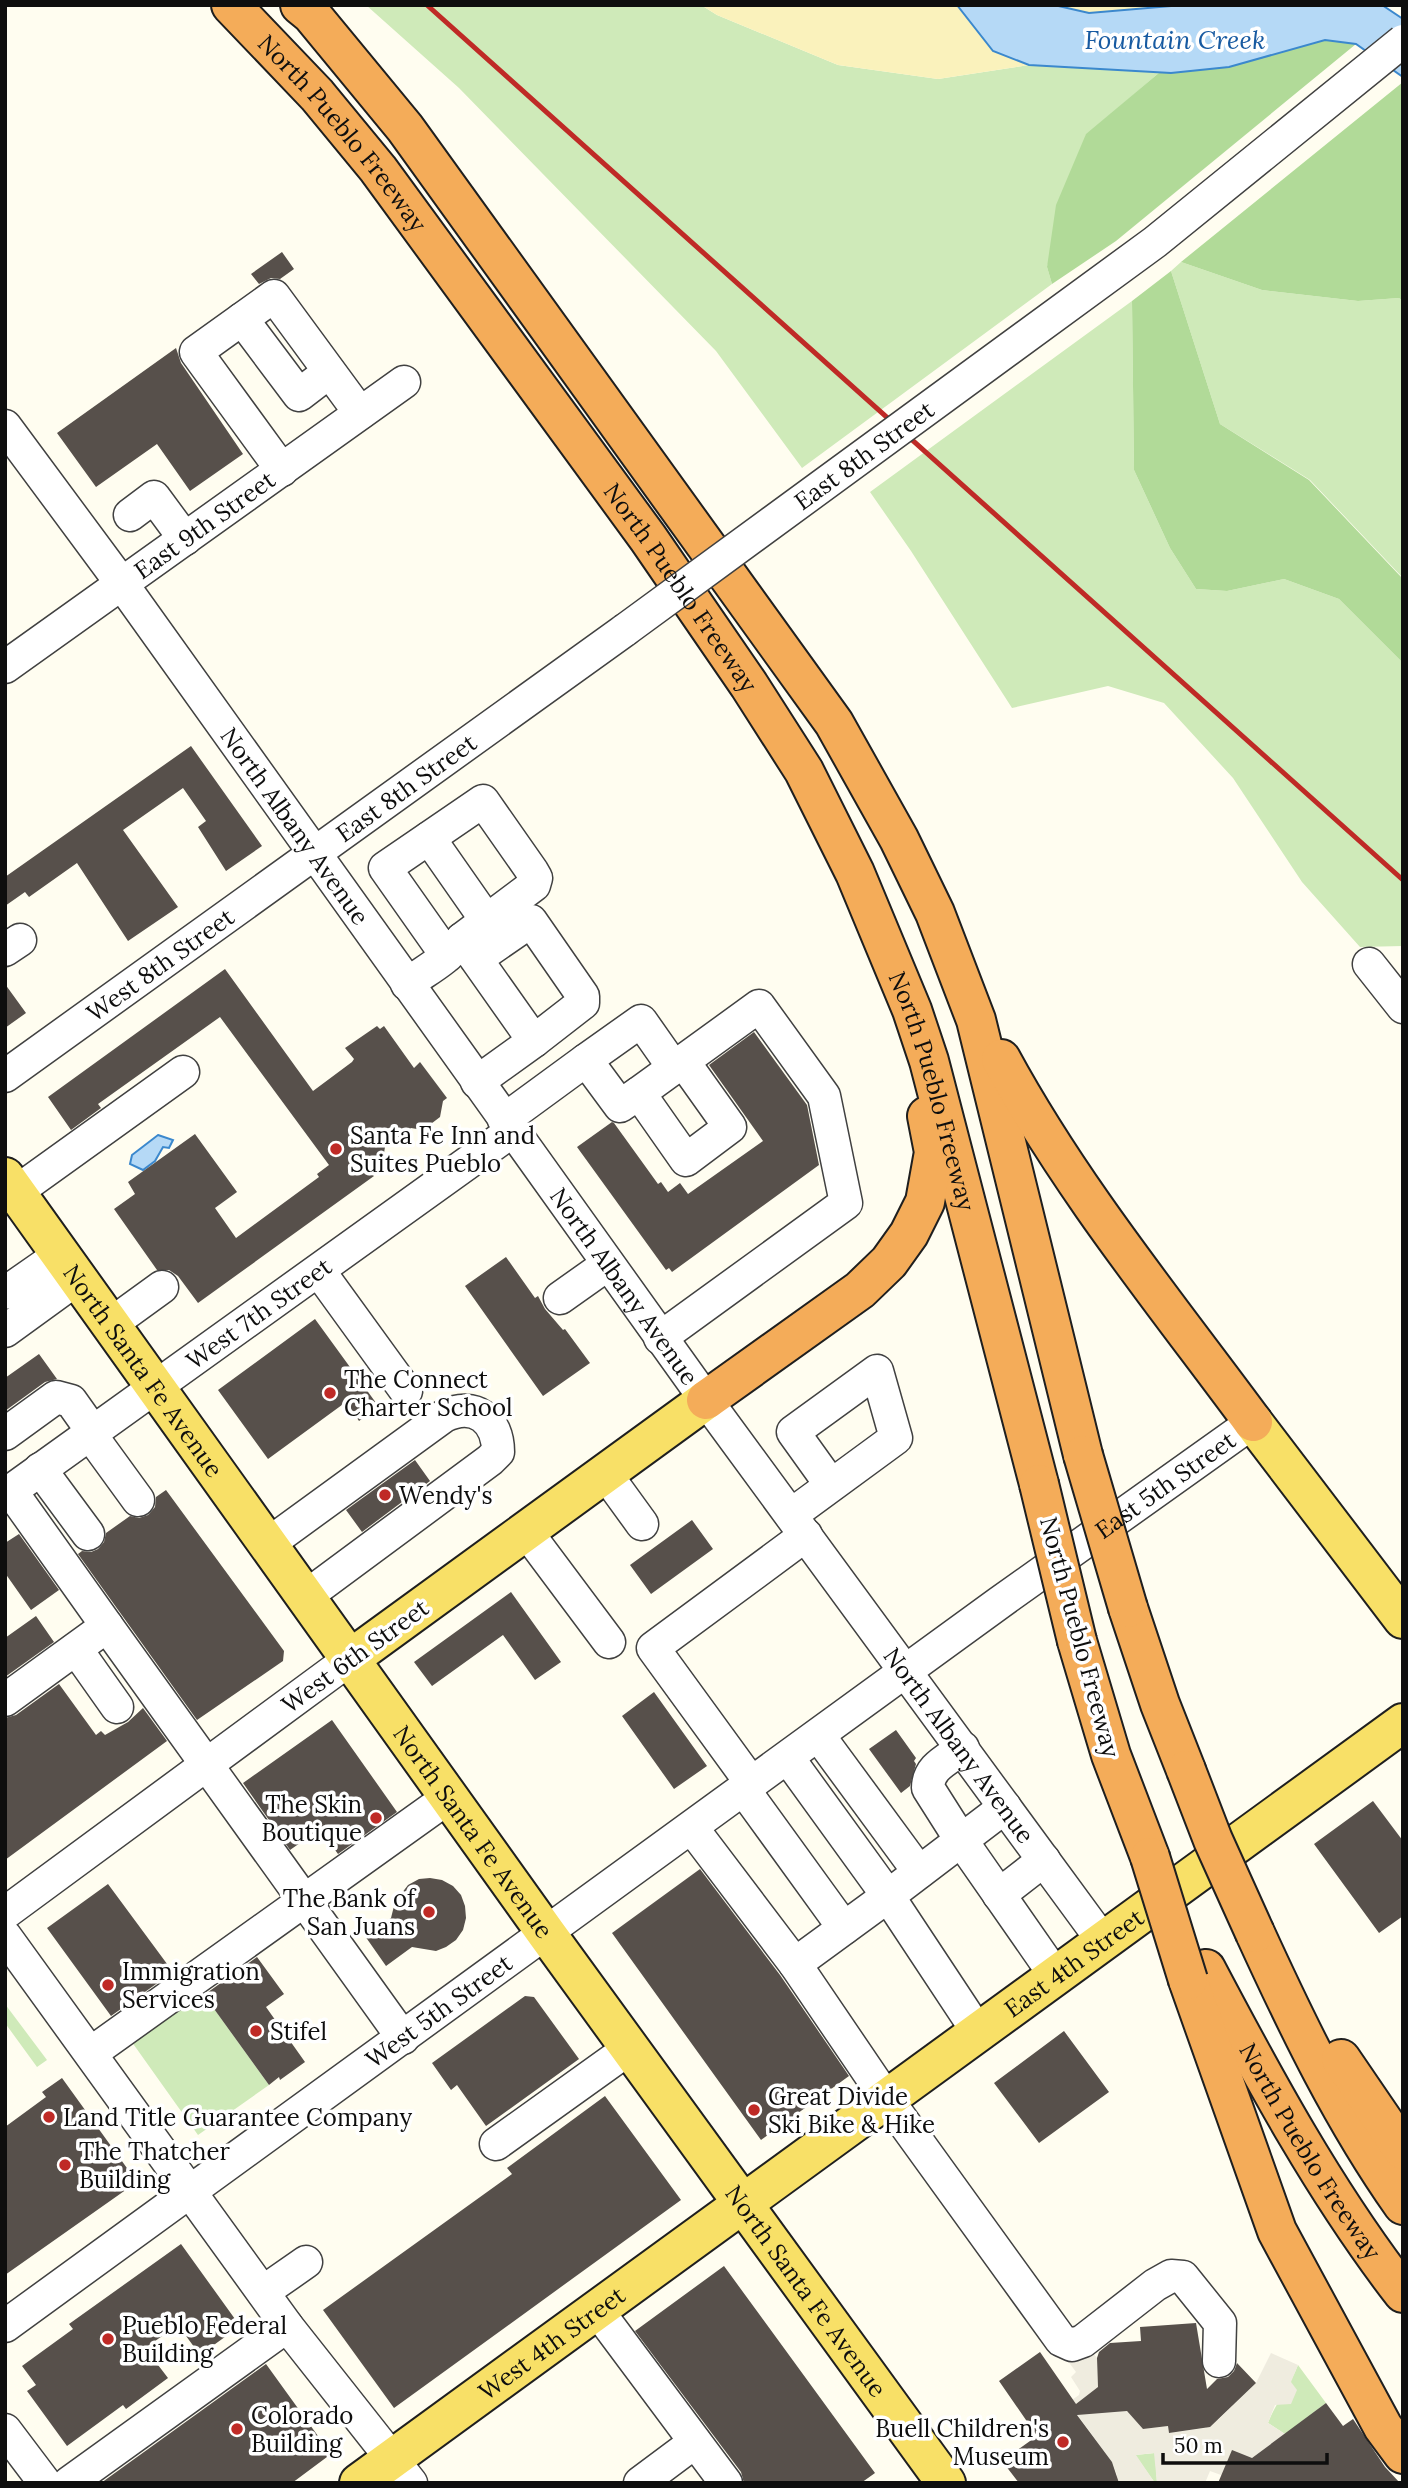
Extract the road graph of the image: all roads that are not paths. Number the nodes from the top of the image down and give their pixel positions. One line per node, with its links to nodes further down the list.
1 (202, 5): 5 (highway)
2 (231, 5): 5 (highway, North Pueblo Freeway)
3 (305, 8): 21 (highway, North Pueblo Freeway)
4 (1403, 41): 15 (street, East 8th Street, bridge)
5 (317, 95): 20 (highway, North Pueblo Freeway)
6 (404, 382): 7 (street, East 9th Street)
7 (360, 413): 9 (street, East 9th Street); 9 (street)
8 (5, 426): 12 (street, North Albany Avenue)
9 (282, 470): 11 (street, East 9th Street)
10 (130, 515): 11 (street)
11 (185, 539): 12 (street, East 9th Street)
12 (122, 584): 13 (street, East 9th Street); 15 (street, North Albany Avenue)
13 (5, 667)
14 (429, 838): 16 (street); 16 (street); 16 (street)
15 (314, 855): 18 (street, North Albany Avenue); 26 (street, West 8th Street)
16 (468, 944): 18 (street); 22 (street); 22 (street)
17 (1369, 964): 19 (street)
18 (407, 984): 27 (street, North Albany Avenue)
19 (1403, 1007)
20 (912, 1010): 42 (highway); 88 (highway, North Pueblo Freeway, bridge)
21 (976, 1020): 43 (highway); 83 (highway, North Pueblo Freeway, bridge)
22 (534, 1041): 27 (street)
23 (586, 1060): 24 (street, West 7th Street); 28 (street); 29 (street, West 7th Street)
24 (679, 1064): 28 (street); 28 (street); 39 (street)
25 (183, 1073): 30 (street)
26 (5, 1076)
27 (477, 1082): 29 (street, North Albany Avenue)
28 (639, 1093)
29 (508, 1125): 31 (street, North Albany Avenue); 33 (street, West 7th Street)
30 (11, 1185): 32 (main road, North Santa Fe Avenue)
31 (608, 1264): 36 (street); 39 (street, North Albany Avenue)
32 (69, 1266): 35 (street); 37 (main road, North Santa Fe Avenue); 38 (street)
33 (318, 1271): 40 (street, West 7th Street); 41 (street)
34 (162, 1287): 37 (street)
35 (5, 1293)
36 (560, 1298)
37 (111, 1324): 40 (main road, North Santa Fe Avenue)
38 (5, 1331)
39 (660, 1338): 42 (street, North Albany Avenue)
40 (157, 1388): 44 (street, West 7th Street); 55 (main road, North Santa Fe Avenue)
41 (406, 1391)
42 (706, 1400): 47 (main road, West 6th Street); 52 (street, North Albany Avenue)
43 (1253, 1422): 57 (main road); 62 (street, East 5th Street)
44 (92, 1433): 45 (street); 46 (street, West 7th Street); 50 (street)
45 (5, 1434)
46 (40, 1469): 49 (street, West 7th Street); 54 (street)
47 (606, 1473): 51 (street); 53 (main road, West 6th Street)
48 (831, 1485): 52 (street)
49 (8, 1493): 58 (street)
50 (138, 1500)
51 (642, 1524)
52 (798, 1525): 62 (street, North Albany Avenue); 70 (street)
53 (526, 1531): 59 (street); 61 (main road, West 6th Street)
54 (88, 1534)
55 (268, 1544): 56 (main road, North Santa Fe Avenue); 56 (street)
56 (306, 1597): 61 (main road, North Santa Fe Avenue)
57 (1403, 1619)
58 (107, 1626): 60 (street); 69 (street)
59 (610, 1642)
60 (76, 1649): 63 (street); 64 (street)
61 (350, 1660): 69 (street, West 6th Street); 71 (main road, North Santa Fe Avenue)
62 (907, 1672): 66 (street, West 5th Street); 67 (street, North Albany Avenue)
63 (5, 1700)
64 (117, 1707)
65 (1403, 1723): 85 (main road, East 4th Street)
66 (818, 1736): 68 (street, West 5th Street); 76 (street)
67 (963, 1748): 72 (street, North Albany Avenue); 74 (street)
68 (788, 1758): 70 (street, West 5th Street); 78 (street)
69 (207, 1765): 79 (street); 80 (street, West 6th Street)
70 (748, 1787): 73 (street, West 5th Street); 81 (street)
71 (449, 1797): 79 (street); 82 (main road, North Santa Fe Avenue)
72 (1005, 1807): 74 (street); 75 (street, North Albany Avenue)
73 (692, 1828): 82 (street, West 5th Street); 86 (street)
74 (961, 1840): 76 (street); 77 (street)
75 (1044, 1860): 77 (street); 85 (street, North Albany Avenue)
76 (919, 1872): 78 (street)
77 (999, 1895): 87 (street)
78 (888, 1896): 81 (street); 89 (street)
79 (304, 1900): 90 (street); 92 (street)
80 (5, 1913)
81 (844, 1928): 86 (street)
82 (546, 1933): 90 (street, West 5th Street); 91 (main road, North Santa Fe Avenue)
83 (1255, 1933): 95 (highway); 98 (highway, North Pueblo Freeway)
84 (5, 1936): 92 (street)
85 (1102, 1941): 87 (main road, East 4th Street)
86 (795, 1964): 93 (street)
87 (1055, 1975): 89 (main road, East 4th Street)
88 (1197, 1975): 101 (highway, North Pueblo Freeway); 108 (highway)
89 (978, 2032): 93 (main road, East 4th Street)
90 (403, 2038): 96 (street, West 5th Street)
91 (630, 2048): 94 (street); 97 (main road, North Santa Fe Avenue)
92 (91, 2053): 96 (street)
93 (886, 2098): 97 (main road, East 4th Street); 105 (street)
94 (496, 2144)
95 (1403, 2150)
96 (190, 2193): 100 (street); 103 (street, West 5th Street)
97 (744, 2203): 102 (main road, West 4th Street); 110 (main road, North Santa Fe Avenue)
98 (1403, 2205)
99 (306, 2262): 100 (street)
100 (263, 2292): 104 (street)
101 (1403, 2293)
102 (597, 2310): 107 (street); 109 (main road, West 4th Street)
103 (5, 2326)
104 (287, 2326): 109 (street); 112 (street)
105 (1219, 2361)
106 (5, 2430): 111 (street)
107 (695, 2442): 114 (street); 115 (street)
108 (1403, 2454)
109 (401, 2471): 113 (main road, West 4th Street)
110 (937, 2479)
111 (45, 2483)
112 (69, 2483)
113 (359, 2483)
114 (640, 2483)
115 (726, 2483)

